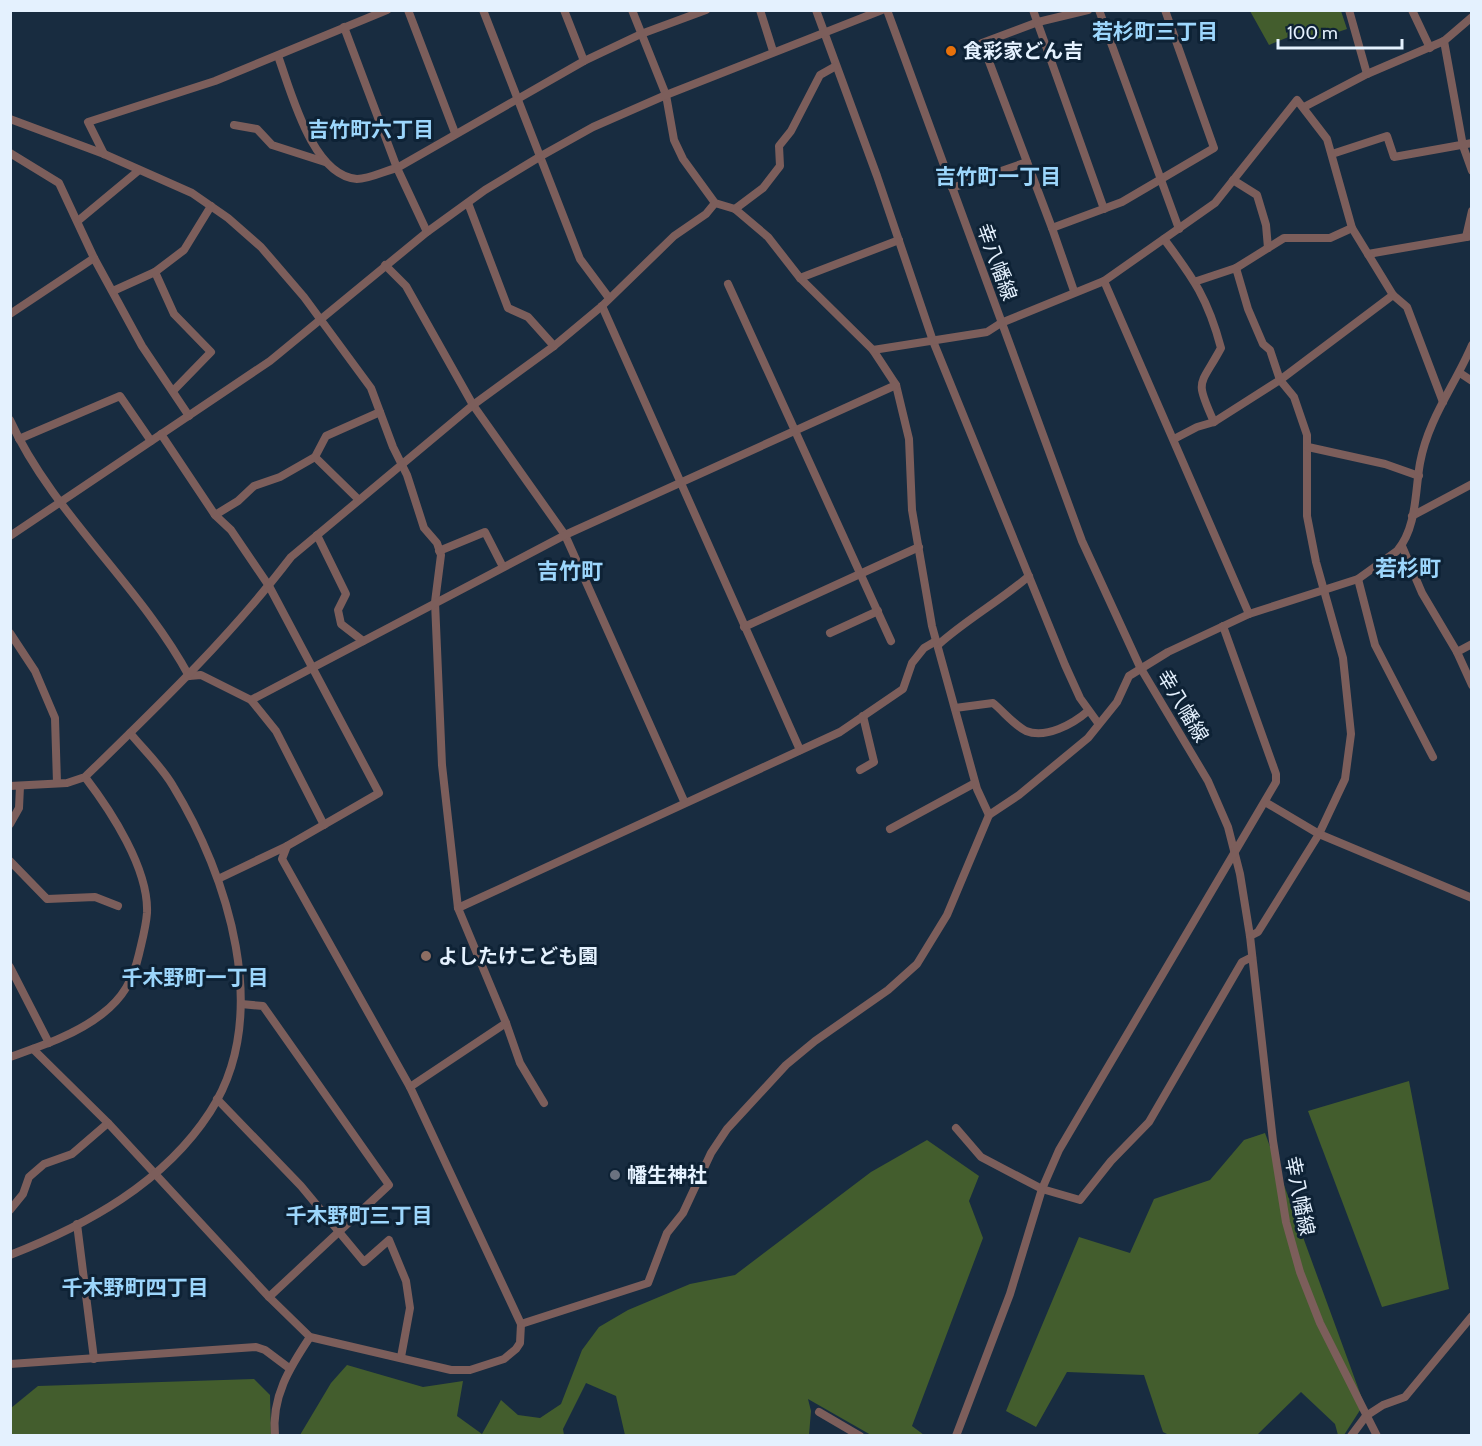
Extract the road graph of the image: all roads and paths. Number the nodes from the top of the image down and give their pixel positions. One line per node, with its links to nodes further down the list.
1 (387, 10): 19 (street)
2 (408, 10): 36 (street)
3 (483, 10): 32 (street)
4 (564, 10): 28 (street)
5 (632, 10): 22 (street)
6 (760, 10): 26 (street)
7 (816, 10): 23 (street)
8 (882, 10): 23 (street)
9 (887, 10): 49 (street, 幸八幡線)
10 (1033, 10): 18 (street)
11 (1088, 10): 18 (street)
12 (1099, 10): 47 (street)
13 (1165, 10): 47 (street)
14 (1349, 10): 30 (street)
15 (1412, 10): 25 (street)
16 (701, 12): 22 (street)
17 (1472, 17): 20 (street)
18 (1038, 22): 43 (street); 54 (street)
19 (344, 27): 27 (street); 44 (street)
20 (1460, 27): 21 (street); 24 (street)
21 (1472, 30)
22 (641, 34): 28 (street); 31 (street)
23 (825, 35): 26 (street); 29 (street)
24 (1444, 41): 25 (street); 37 (street)
25 (1430, 48): 30 (street)
26 (773, 51): 31 (street)
27 (278, 56): 40 (street); 42 (street)
28 (584, 61): 32 (street)
29 (836, 66): 53 (street); 63 (street)
30 (1368, 74): 33 (street)
31 (666, 94): 41 (street); 51 (street)
32 (518, 97): 36 (street); 41 (street)
33 (1304, 108): 39 (street); 48 (street)
34 (10, 119): 40 (street)
35 (234, 125): 42 (street)
36 (455, 133): 44 (street)
37 (1468, 144): 39 (street); 46 (street)
38 (10, 153): 56 (street)
39 (1332, 153): 58 (street)
40 (104, 154): 45 (street)
41 (541, 156): 50 (street); 77 (street)
42 (325, 162): 44 (street)
43 (1027, 162): 49 (street); 57 (street)
44 (397, 168): 60 (street)
45 (138, 171): 52 (street); 56 (street)
46 (1472, 171)
47 (1159, 178): 54 (street); 59 (street)
48 (1233, 180): 59 (street); 64 (street)
49 (952, 188): 81 (street, 幸八幡線)
50 (468, 203): 60 (street); 84 (street)
51 (715, 203): 53 (street); 77 (street)
52 (211, 206): 69 (street); 80 (street)
53 (735, 209): 70 (street)
54 (1104, 209): 57 (street)
55 (1472, 211): 61 (street)
56 (79, 220): 66 (street)
57 (1052, 228): 75 (street)
58 (1352, 228): 64 (street); 65 (street)
59 (1179, 229): 62 (street)
60 (427, 232): 67 (street)
61 (1469, 236): 65 (street)
62 (1164, 239): 71 (street); 72 (street)
63 (899, 240): 70 (street); 82 (street)
64 (1268, 248): 68 (street)
65 (1368, 254): 76 (street)
66 (94, 258): 74 (street); 79 (street)
67 (385, 265): 80 (street); 93 (street)
68 (1236, 268): 72 (street); 88 (street)
69 (156, 272): 74 (street); 91 (street)
70 (800, 278): 85 (street)
71 (1104, 280): 75 (street); 101 (street)
72 (1197, 281): 97 (street)
73 (728, 284): 98 (street)
74 (113, 291): 91 (street)
75 (1074, 291): 81 (street)
76 (1393, 295): 88 (street); 92 (street)
77 (609, 298): 78 (street)
78 (602, 306): 84 (street); 107 (street)
79 (10, 314)
80 (322, 319): 94 (street); 95 (street)
81 (1001, 323): 82 (street); 137 (street, 幸八幡線)
82 (933, 341): 85 (street); 121 (street)
83 (1472, 345): 86 (street)
84 (554, 346): 93 (street)
85 (873, 350): 90 (street)
86 (1469, 357): 87 (street)
87 (1460, 372): 89 (street); 92 (street)
88 (1280, 380): 97 (street); 103 (street)
89 (1472, 381)
90 (896, 385): 98 (street); 117 (street)
91 (172, 390): 95 (street)
92 (1443, 402): 106 (street)
93 (473, 405): 105 (street); 113 (street)
94 (380, 412): 104 (street); 105 (street)
95 (189, 416): 99 (street)
96 (10, 420): 100 (street)
97 (1214, 422): 101 (street)
98 (795, 430): 107 (street); 120 (street)
99 (161, 434): 102 (street); 111 (street)
100 (19, 439): 102 (street); 110 (street)
101 (1174, 439): 127 (street)
102 (151, 441): 110 (street)
103 (1308, 447): 106 (street); 124 (street)
104 (315, 457): 109 (street); 111 (street)
105 (403, 463): 109 (street); 118 (street)
106 (1419, 476): 112 (street)
107 (681, 481): 113 (street); 129 (street)
108 (1472, 484): 112 (street)
109 (359, 500): 115 (street)
110 (61, 502): 114 (street); 139 (street)
111 (215, 515): 123 (street)
112 (1412, 516): 116 (street)
113 (566, 535): 119 (street); 155 (street)
114 (10, 536)
115 (317, 536): 123 (street); 132 (street)
116 (1402, 546): 122 (street); 136 (street)
117 (919, 547): 120 (street); 134 (street)
118 (440, 550): 119 (street); 125 (street)
119 (503, 567): 125 (street)
120 (862, 574): 126 (street); 129 (street)
121 (1029, 576): 134 (street); 143 (street)
122 (1358, 579): 124 (street); 148 (street)
123 (269, 586): 138 (street); 139 (street)
124 (1325, 589): 127 (street); 161 (street)
125 (435, 602): 132 (street); 168 (street)
126 (878, 611): 131 (street); 133 (street)
127 (1249, 614): 128 (street)
128 (1222, 626): 137 (street); 156 (street)
129 (744, 627): 147 (street)
130 (10, 633): 151 (street)
131 (830, 633)
132 (363, 641): 138 (street)
133 (891, 641)
134 (937, 643): 142 (street); 144 (street)
135 (1472, 644): 136 (street)
136 (1457, 652): 140 (street)
137 (1140, 667): 145 (street); 163 (street, 幸八幡線)
138 (312, 668): 141 (street); 159 (street)
139 (189, 676): 141 (street); 146 (street)
140 (1472, 685)
141 (251, 700): 159 (street)
142 (955, 708): 143 (street); 152 (street)
143 (1088, 711): 145 (street)
144 (863, 716): 147 (street); 149 (street)
145 (1098, 723): 157 (street)
146 (130, 733): 150 (street); 165 (street)
147 (800, 750): 155 (street)
148 (1433, 757)
149 (860, 770)
150 (85, 777): 151 (street); 174 (street)
151 (57, 783): 154 (street)
152 (975, 783): 157 (street); 160 (street)
153 (10, 786): 154 (street)
154 (20, 786): 158 (street)
155 (684, 801): 168 (street)
156 (1265, 802): 161 (street); 163 (street)
157 (989, 815): 190 (street)
158 (10, 824)
159 (324, 825): 162 (street)
160 (890, 829)
161 (1319, 834): 166 (street); 169 (street)
162 (287, 846): 165 (street); 177 (street)
163 (1235, 851): 169 (street, 幸八幡線); 183 (street)
164 (10, 861): 167 (street)
165 (218, 879): 172 (street)
166 (1472, 898)
167 (118, 906)
168 (458, 908): 173 (street)
169 (1250, 936): 170 (street, 幸八幡線)
170 (1252, 957): 183 (street); 197 (street, 幸八幡線)
171 (10, 967): 174 (street)
172 (241, 1004): 178 (street); 186 (street)
173 (506, 1023): 177 (street); 179 (street)
174 (49, 1043): 175 (street)
175 (33, 1049): 176 (street); 180 (street)
176 (10, 1057)
177 (410, 1087): 190 (street)
178 (218, 1099): 182 (street); 186 (street)
179 (544, 1103)
180 (108, 1123): 182 (street); 184 (street)
181 (956, 1128): 183 (street)
182 (155, 1174): 185 (street); 188 (street)
183 (1042, 1189): 200 (street)
184 (10, 1209)
185 (77, 1224): 187 (street); 193 (street)
186 (338, 1231): 188 (street); 192 (street)
187 (10, 1255)
188 (269, 1297): 191 (street)
189 (1472, 1316): 197 (street)
190 (521, 1324): 192 (street)
191 (310, 1337): 192 (street); 195 (street)
192 (400, 1357)
193 (94, 1359): 194 (street); 195 (street)
194 (10, 1364)
195 (290, 1368): 198 (street)
196 (819, 1412): 199 (street)
197 (1366, 1416): 201 (street); 202 (street, 幸八幡線)
198 (275, 1436)
199 (861, 1436)
200 (956, 1436)
201 (1351, 1436)
202 (1377, 1436)

